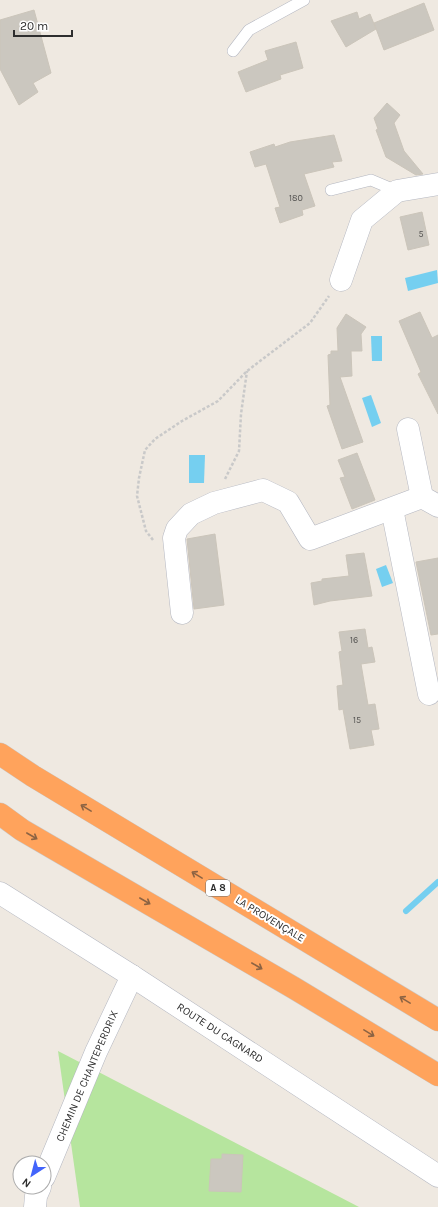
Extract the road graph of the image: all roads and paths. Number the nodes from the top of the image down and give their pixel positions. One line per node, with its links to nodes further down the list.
1 (304, 0): 2 (lane)
2 (233, 51)
3 (438, 184): 5 (street)
4 (330, 190): 5 (lane)
5 (397, 191): 6 (street)
6 (341, 280): 7 (path)
7 (247, 371): 10 (path); 12 (path)
8 (408, 429): 9 (street)
9 (430, 502): 11 (street)
10 (214, 503): 11 (street); 13 (street)
11 (392, 509): 14 (street)
12 (154, 542)
13 (182, 613)
14 (429, 694)
15 (0, 754): 19 (highway, LA PROVENÇALE / A 8, one-way to 15)
16 (0, 814): 20 (highway, one-way to 20)
17 (0, 893): 18 (street, ROUTE DU CAGNARD)
18 (132, 976): 21 (street, CHEMIN DE CHANTEPERDRIX); 22 (street, ROUTE DU CAGNARD)
19 (438, 1020)
20 (438, 1075)
21 (52, 1158)
22 (438, 1176)
23 (36, 1195): 24 (street)
24 (35, 1207)

